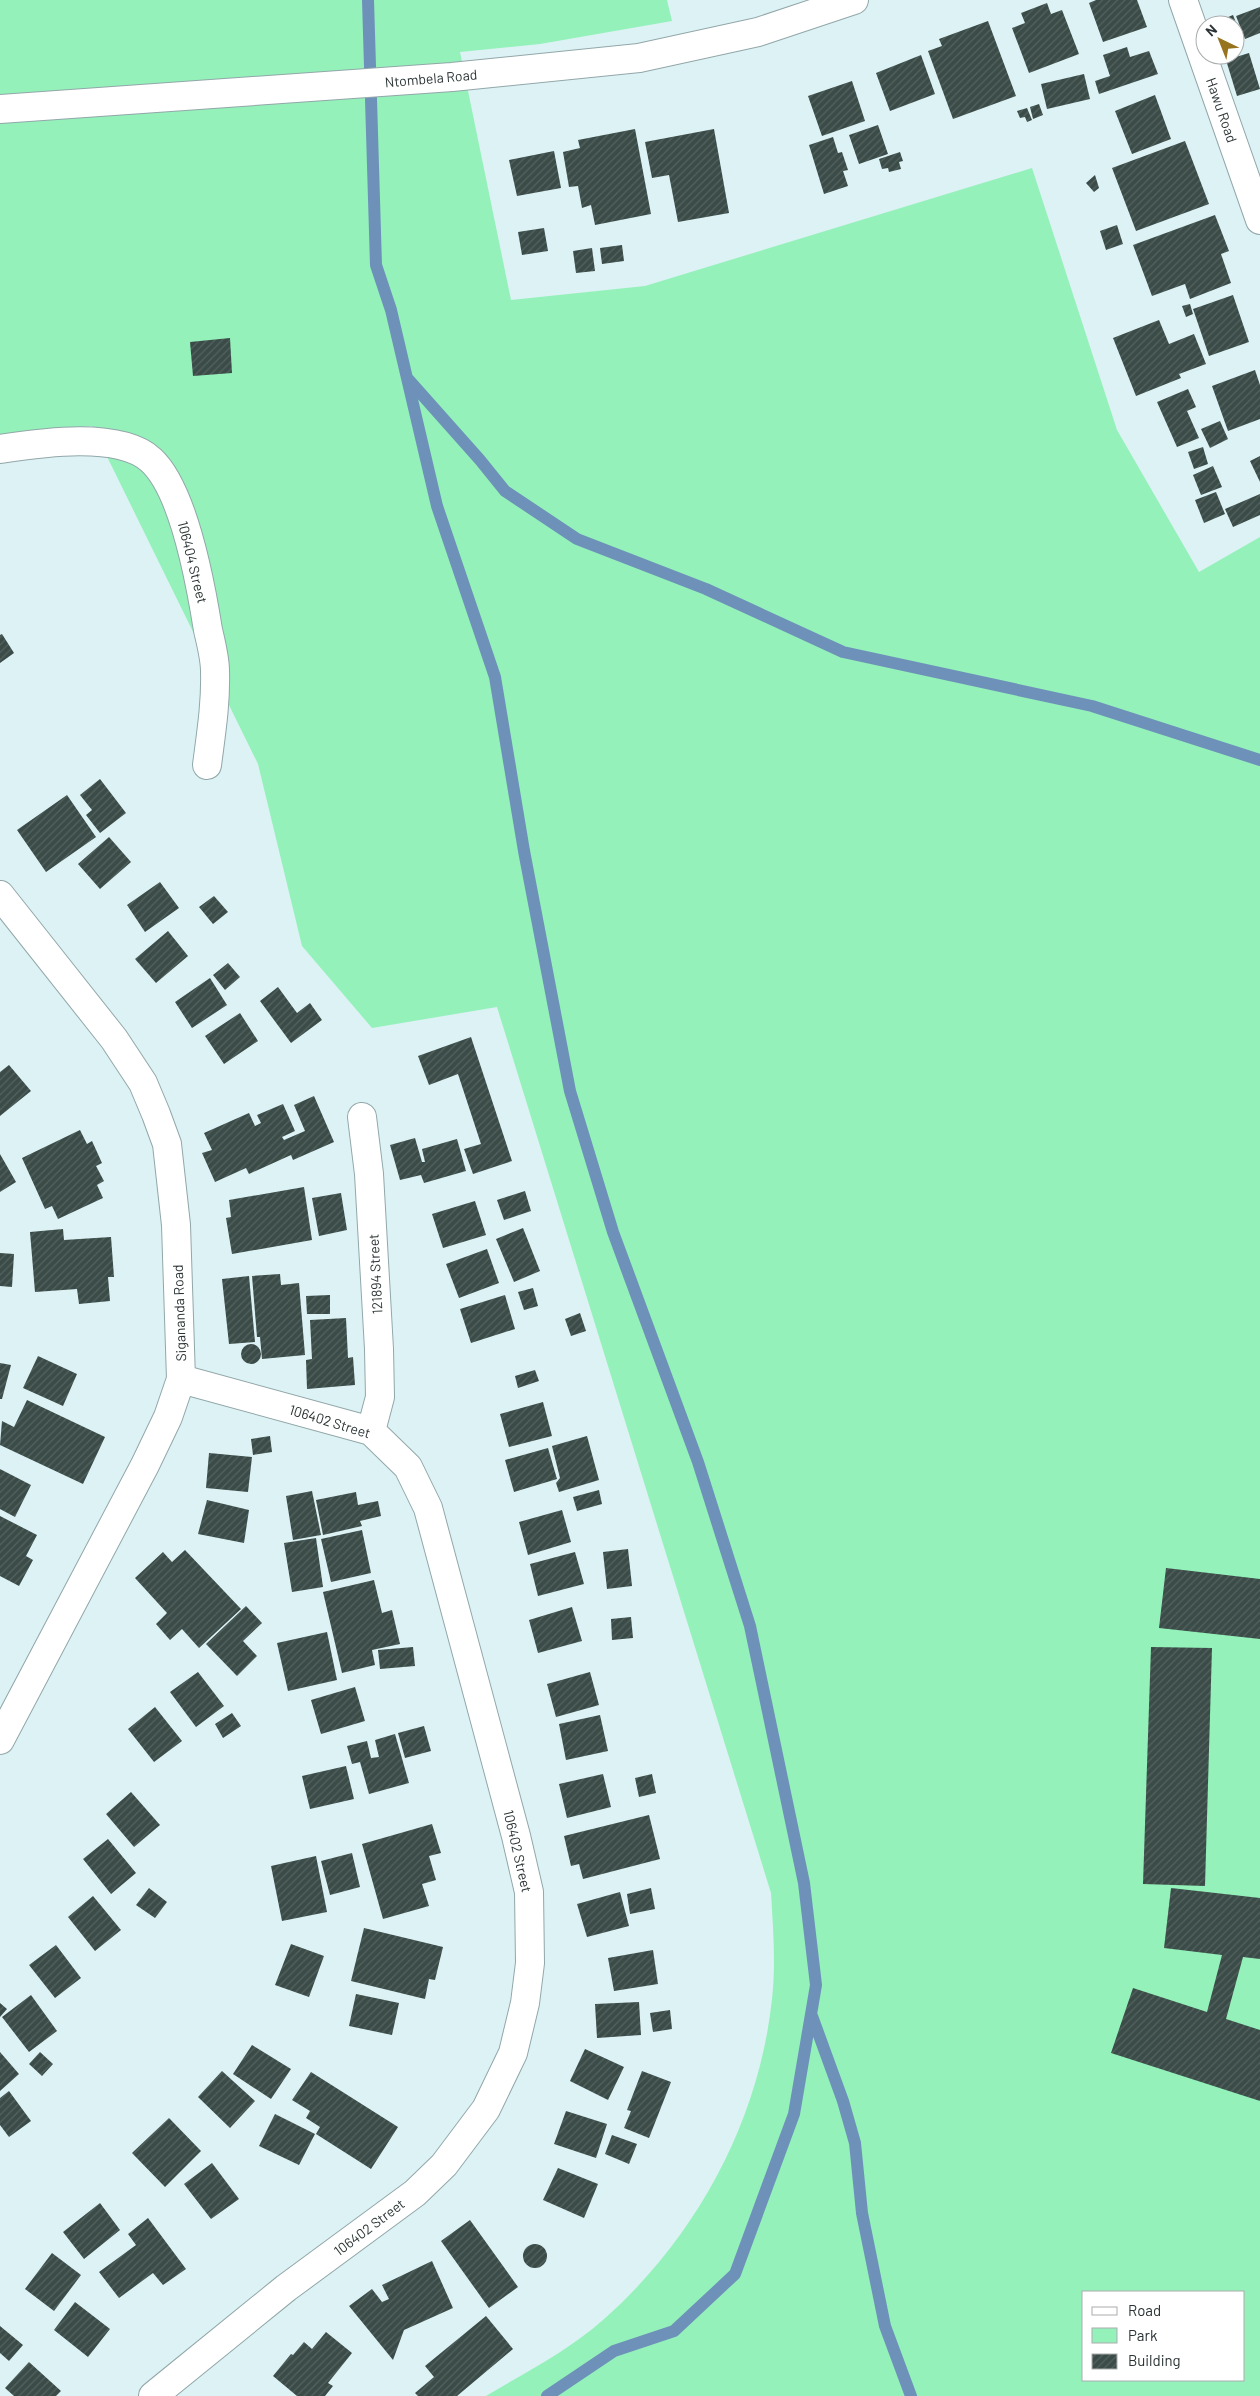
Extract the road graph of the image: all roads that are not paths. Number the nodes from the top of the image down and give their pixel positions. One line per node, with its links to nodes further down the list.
1 (854, 0): 3 (street, Ntombela Road)
2 (1183, 0): 4 (street, Hawu Road)
3 (0, 109)
4 (1258, 207)
5 (0, 449): 6 (street, 106404 Street)
6 (207, 765)
7 (0, 896): 9 (street, Sigananda Road)
8 (362, 1117): 10 (street, 121894 Street)
9 (181, 1379): 10 (street, 106402 Street); 11 (street, Sigananda Road)
10 (371, 1431): 12 (street, 106402 Street)
11 (0, 1740)
12 (153, 2396)

